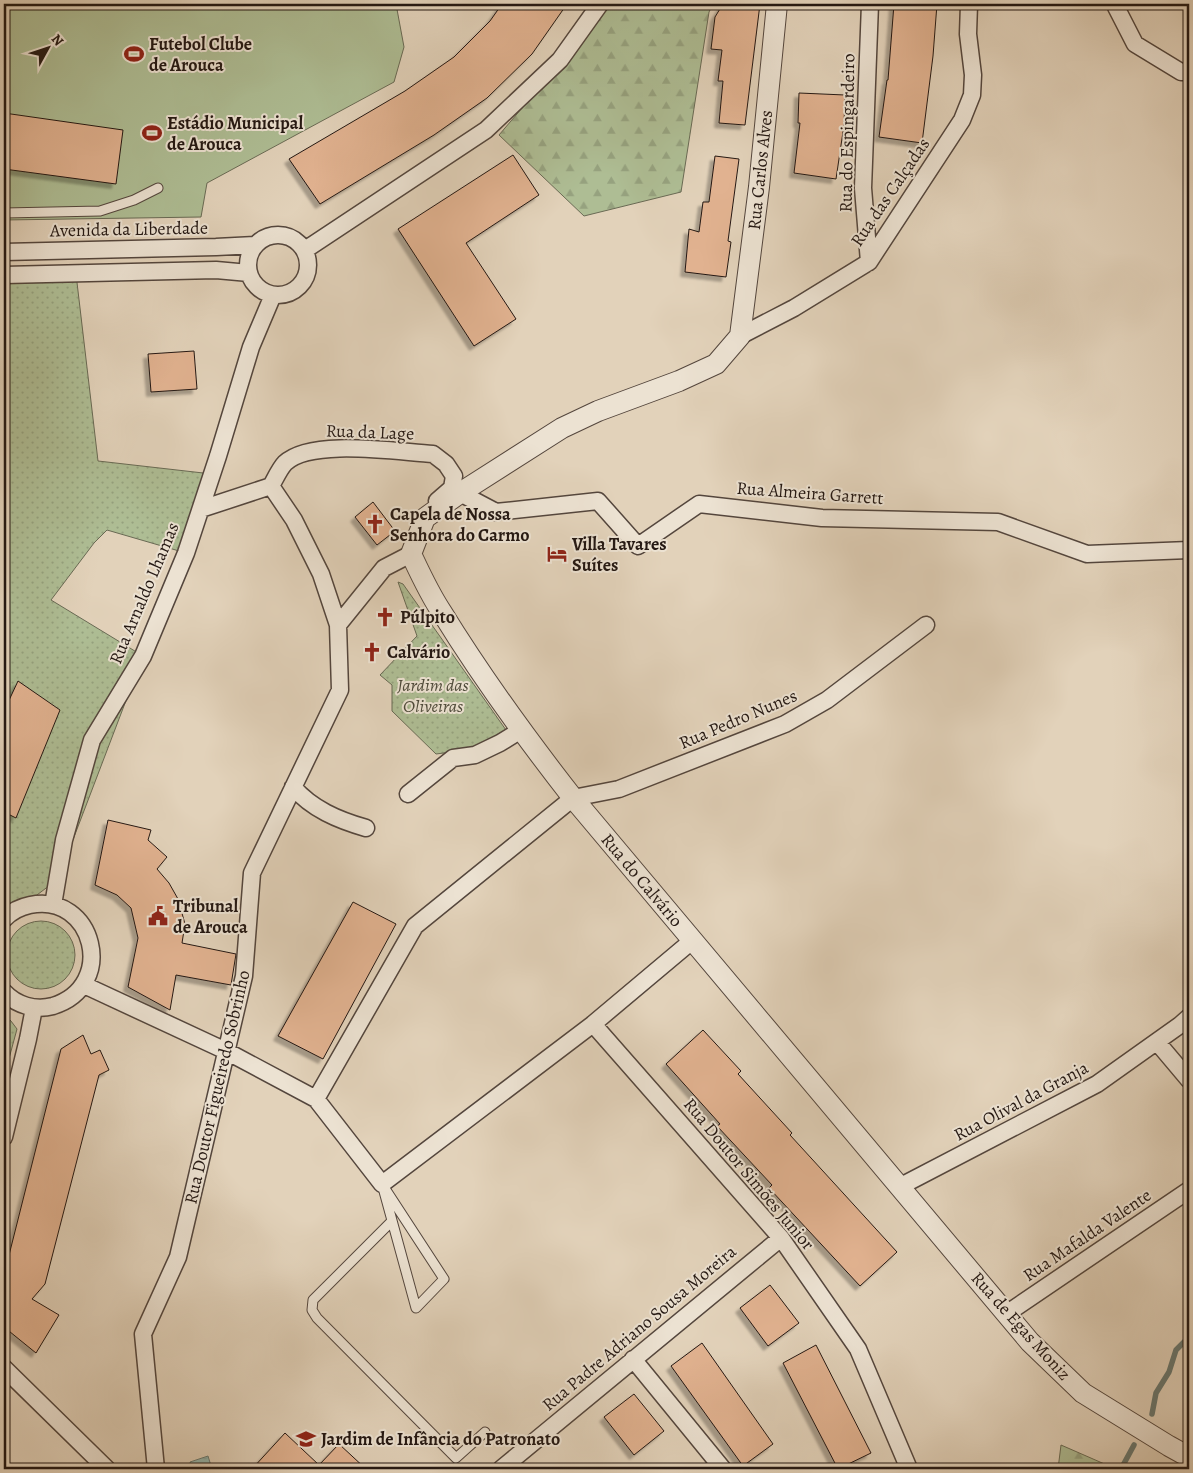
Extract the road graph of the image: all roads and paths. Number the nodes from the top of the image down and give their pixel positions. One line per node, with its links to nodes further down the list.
1 (600, 4): 10 (street)
2 (777, 4): 16 (street, Rua Carlos Alves)
3 (870, 4): 12 (street, Rua do Espingardeiro)
4 (969, 4): 12 (street, Rua das Calçadas)
5 (1116, 4): 6 (street)
6 (1189, 72)
7 (158, 188): 8 (lane)
8 (4, 213)
9 (255, 245): 10 (street); 11 (street, Avenida da Liberdade); 13 (street)
10 (305, 250): 15 (street)
11 (4, 252)
12 (869, 262): 16 (street, Rua das Calçadas)
13 (249, 273): 14 (street); 15 (street)
14 (4, 275)
15 (273, 294): 19 (street, Rua Arnaldo Lhamas)
16 (740, 336): 18 (street)
17 (271, 486): 19 (street); 20 (street, Rua da Lage); 23 (street, Rua Doutor Figueiredo Sobrinho)
18 (460, 493): 20 (street); 21 (street, Rua Almeira Garrett)
19 (201, 509): 30 (street, Rua Arnaldo Lhamas)
20 (422, 525): 22 (street)
21 (1189, 550)
22 (411, 554): 23 (street); 25 (street, Rua do Calvário)
23 (338, 625): 26 (street, Rua Doutor Figueiredo Sobrinho)
24 (926, 625): 28 (street, Rua Pedro Nunes)
25 (520, 730): 27 (street); 28 (street, Rua do Calvário)
26 (293, 786): 29 (street); 39 (street, Rua Doutor Figueiredo Sobrinho)
27 (408, 794)
28 (573, 798): 32 (street, Rua do Calvário); 41 (street)
29 (366, 828)
30 (53, 905): 31 (street); 33 (street)
31 (4, 919)
32 (692, 940): 37 (street); 44 (street, Rua do Calvário)
33 (84, 984): 35 (street); 39 (street)
34 (4, 992): 35 (street)
35 (34, 1008): 42 (street)
36 (1189, 1017): 38 (street, Rua Olival da Granja)
37 (593, 1024): 43 (street); 47 (street, Rua Doutor Simões Junior)
38 (1157, 1042): 40 (street); 44 (street, Rua Olival da Granja)
39 (226, 1051): 41 (street); 54 (street, Rua Doutor Figueiredo Sobrinho)
40 (1189, 1080)
41 (316, 1099): 43 (street)
42 (4, 1137)
43 (382, 1184): 46 (lane); 46 (lane)
44 (899, 1187): 48 (street, Rua de Egas Moniz)
45 (1189, 1190): 48 (street, Rua Mafalda Valente)
46 (392, 1221): 51 (lane)
47 (780, 1238): 49 (street, Rua Padre Adriano Sousa Moreira); 57 (street, Rua Doutor Simões Junior)
48 (1006, 1314): 52 (street, Rua de Egas Moniz)
49 (633, 1359): 55 (street, Rua Padre Adriano Sousa Moreira); 56 (street)
50 (4, 1368): 53 (street)
51 (485, 1432)
52 (1189, 1457)
53 (107, 1469)
54 (156, 1469)
55 (501, 1469)
56 (724, 1469)
57 (909, 1469)

